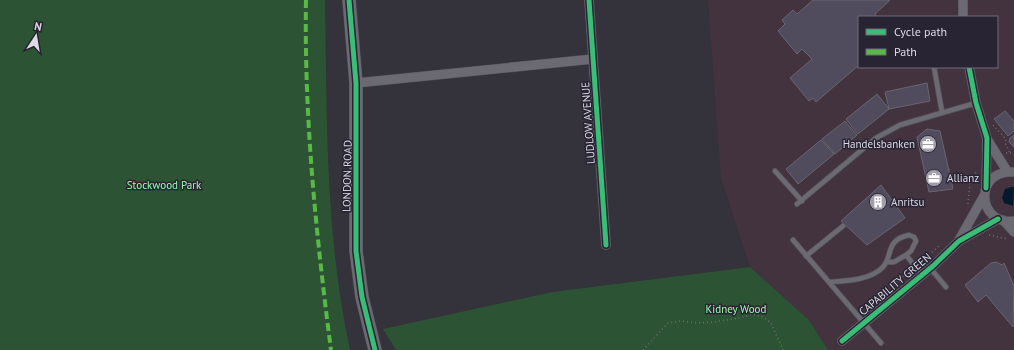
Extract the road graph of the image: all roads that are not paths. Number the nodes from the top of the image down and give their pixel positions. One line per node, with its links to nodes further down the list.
1 (350, 0): 8 (street, LONDON ROAD)
2 (589, 0): 5 (street, LUDLOW AVENUE)
3 (963, 0): 4 (street)
4 (962, 16)
5 (593, 59): 8 (street); 23 (street, LUDLOW AVENUE)
6 (934, 68): 10 (lane)
7 (969, 68): 9 (street)
8 (356, 83): 34 (street, LONDON ROAD)
9 (976, 103): 10 (lane); 11 (street)
10 (942, 112): 15 (lane)
11 (987, 138): 13 (street); 14 (street)
12 (775, 171): 15 (lane)
13 (1011, 172): 14 (street)
14 (985, 191): 17 (street); 22 (street)
15 (802, 201): 16 (lane)
16 (797, 204)
17 (1001, 220): 18 (street); 20 (street); 22 (street)
18 (1014, 220)
19 (843, 226): 25 (lane)
20 (1014, 232)
21 (793, 240): 25 (lane)
22 (959, 241): 27 (street, CAPABILITY GREEN)
23 (606, 245)
24 (906, 255): 26 (lane); 26 (lane); 28 (lane)
25 (806, 256): 29 (lane)
26 (887, 262): 29 (lane)
27 (930, 268): 28 (street, CAPABILITY GREEN); 30 (lane)
28 (922, 275): 31 (street, CAPABILITY GREEN)
29 (830, 282): 31 (lane)
30 (946, 287)
31 (865, 322): 32 (street, CAPABILITY GREEN); 33 (lane)
32 (842, 341)
33 (882, 343)
34 (375, 350)

